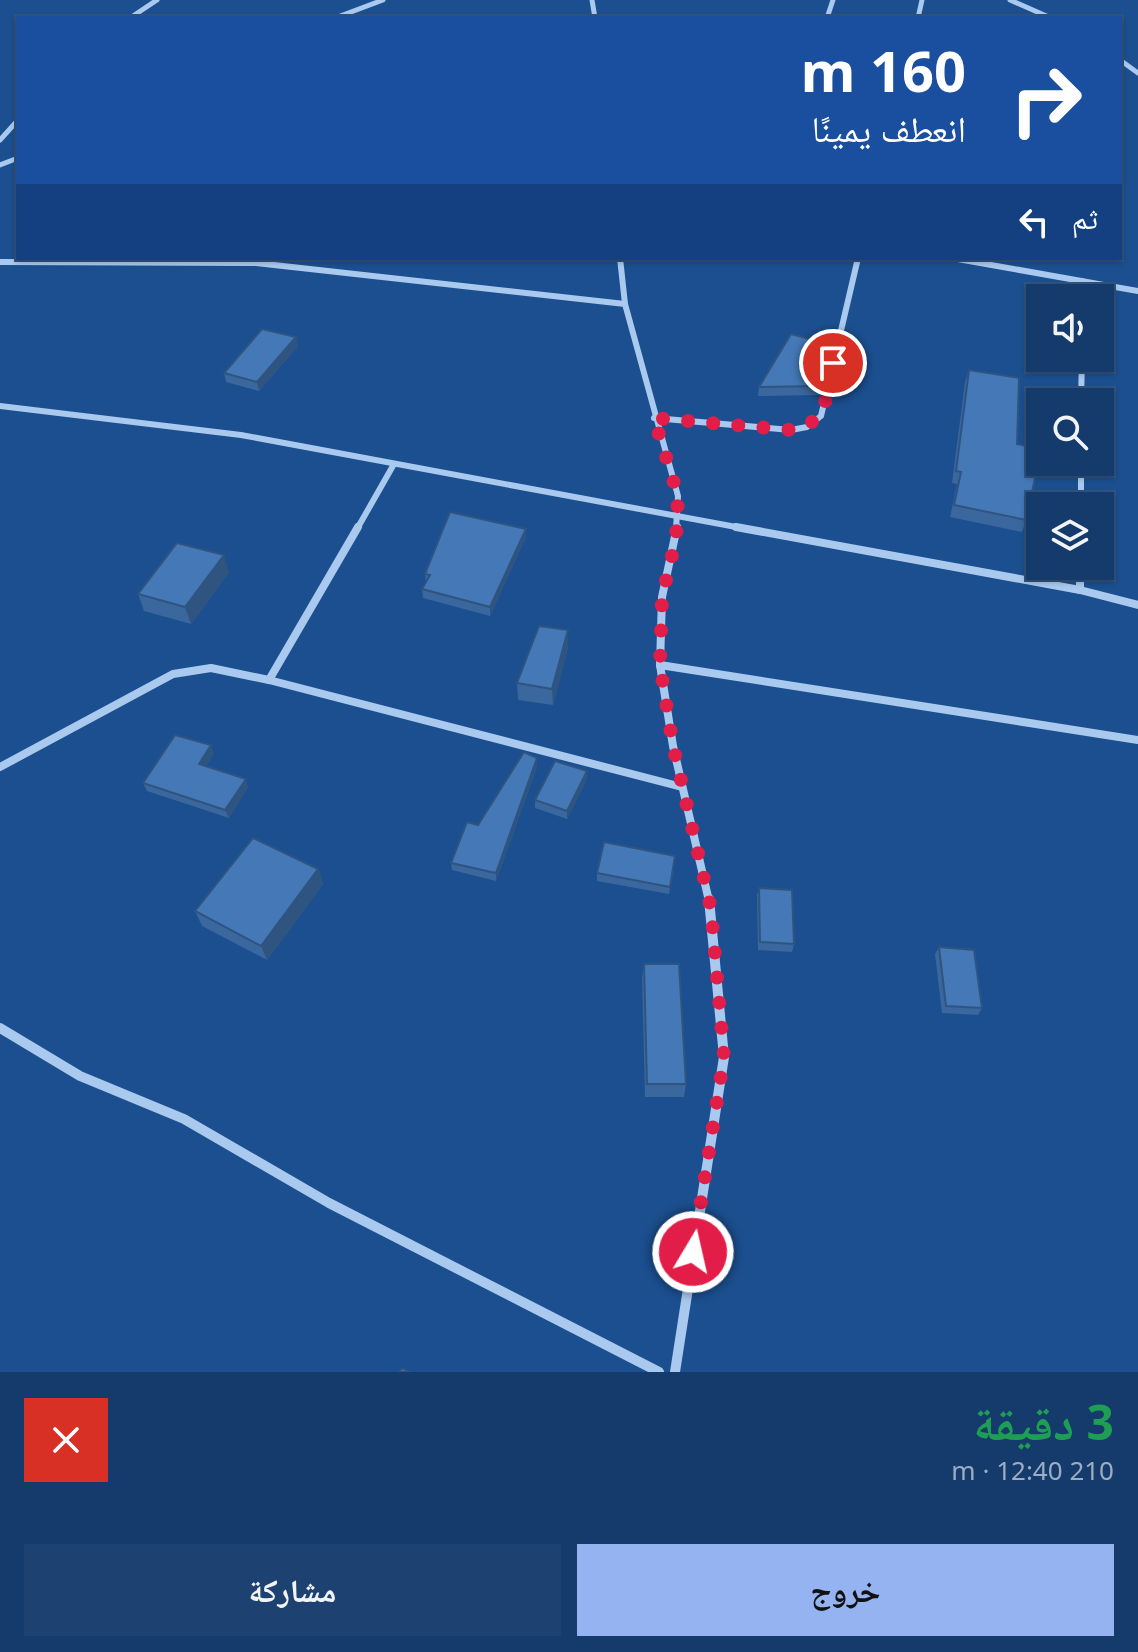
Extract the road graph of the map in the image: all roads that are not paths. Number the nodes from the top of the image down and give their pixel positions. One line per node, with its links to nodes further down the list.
1 (157, 0): 4 (street)
2 (383, 0): 5 (street)
3 (1010, 0): 6 (street)
4 (133, 16)
5 (340, 16)
6 (1046, 16)
7 (16, 122): 8 (street)
8 (0, 140)
9 (620, 260): 15 (street)
10 (858, 260): 17 (street)
11 (963, 260): 13 (street)
12 (0, 262): 15 (street)
13 (1082, 281): 14 (street)
14 (1138, 291)
15 (625, 304): 17 (street)
16 (0, 406): 18 (street)
17 (654, 418): 19 (street)
18 (394, 464): 19 (street); 24 (street)
19 (677, 517): 21 (street); 23 (street)
20 (1080, 580): 21 (street)
21 (1080, 590): 22 (street)
22 (1138, 605)
23 (660, 665): 25 (street); 27 (street)
24 (269, 680): 26 (street); 27 (street)
25 (1138, 740)
26 (0, 767)
27 (682, 787): 30 (street)
28 (0, 1028): 29 (street)
29 (659, 1372)
30 (675, 1372)

